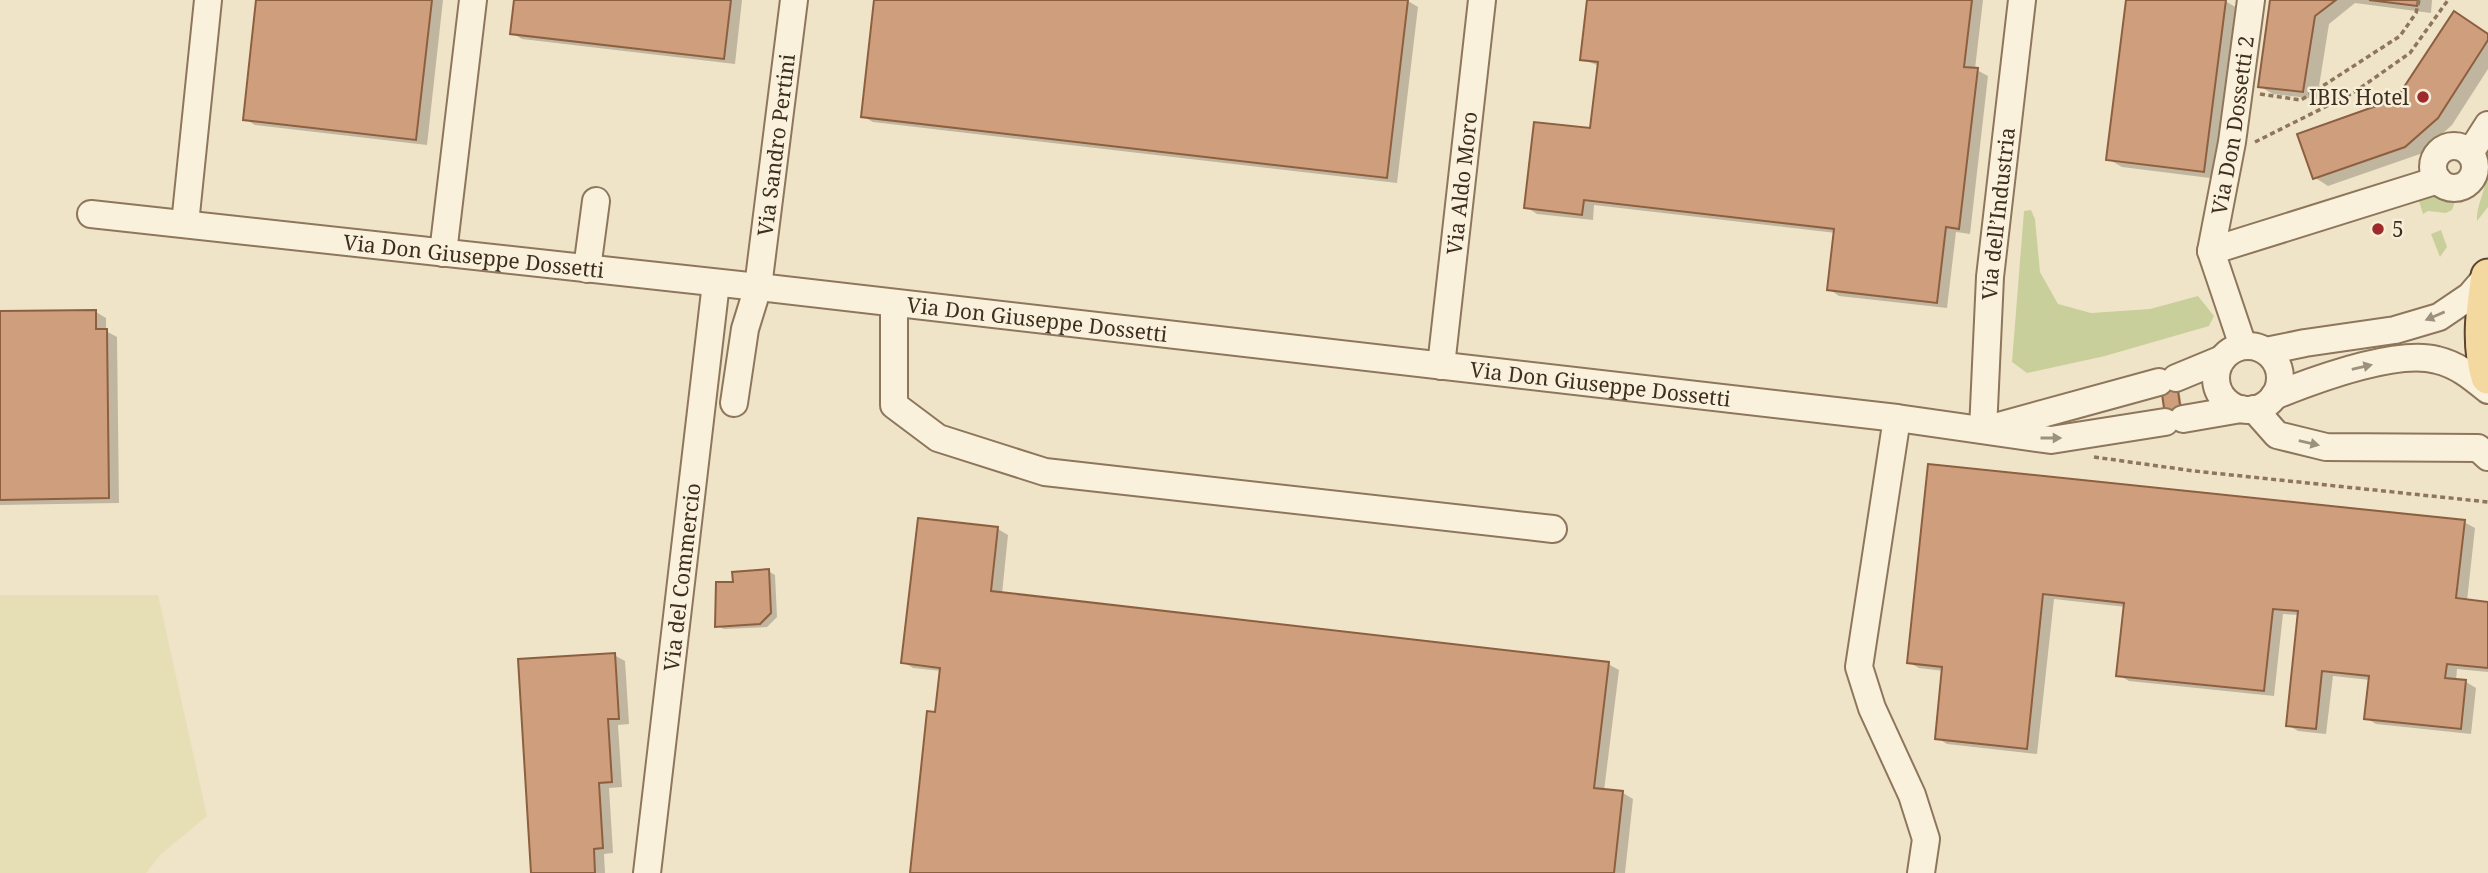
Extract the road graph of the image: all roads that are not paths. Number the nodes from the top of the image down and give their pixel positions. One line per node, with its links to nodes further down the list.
1 (208, 0): 10 (street)
2 (473, 0): 12 (street)
3 (794, 0): 16 (street, Via Sandro Pertini)
4 (1482, 0): 19 (street, Via Aldo Moro)
5 (2022, 0): 25 (street, Via dell’Industria)
6 (2251, 0): 11 (street, Via Don Dossetti 2)
7 (2488, 125): 11 (street, Via Don Dossetti 2)
8 (596, 201): 13 (street)
9 (91, 214): 10 (street, Via Don Giuseppe Dossetti)
10 (185, 224): 12 (street, Via Don Giuseppe Dossetti)
11 (2211, 251): 18 (street, Via Don Dossetti 2)
12 (443, 253): 13 (street, Via Don Giuseppe Dossetti)
13 (587, 269): 15 (street, Via Don Giuseppe Dossetti)
14 (2488, 275): 18 (street, Via Don Giuseppe Dossetti, one-way to 18); 20 (main road)
15 (716, 283): 16 (street, Via Don Giuseppe Dossetti); 28 (street, Via del Commercio)
16 (758, 287): 17 (street, Via Don Giuseppe Dossetti); 22 (street, Via Sandro Pertini)
17 (894, 303): 19 (street, Via Don Giuseppe Dossetti); 27 (street)
18 (2244, 352): 23 (street); 23 (street); 25 (street, Via Don Giuseppe Dossetti)
19 (1441, 366): 24 (street, Via Don Giuseppe Dossetti)
20 (2488, 377)
21 (2488, 390): 23 (street, Via Don Giuseppe Dossetti, one-way to 21)
22 (734, 403)
23 (2256, 404): 25 (street, Via Don Giuseppe Dossetti, one-way to 23); 26 (street, one-way to 26)
24 (1898, 418): 25 (street, Via Don Giuseppe Dossetti); 29 (street)
25 (1983, 430)
26 (2488, 457)
27 (1553, 529)
28 (647, 873)
29 (1921, 873)

